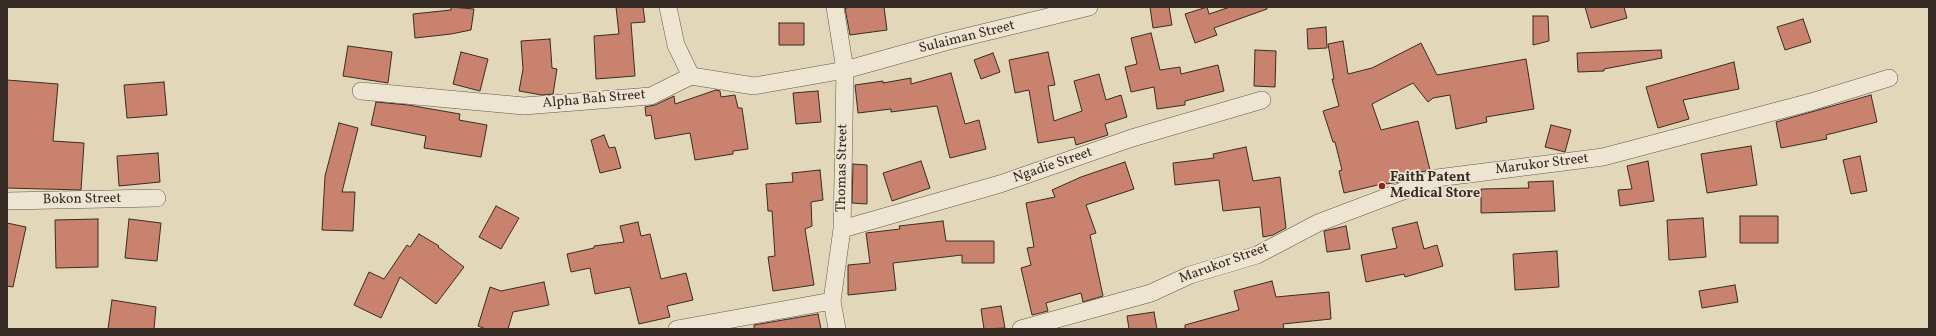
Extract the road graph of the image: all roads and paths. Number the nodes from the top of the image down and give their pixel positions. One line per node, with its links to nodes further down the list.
1 (668, 7): 5 (street)
2 (835, 7): 4 (street, Thomas Street)
3 (1089, 7): 4 (street, Sulaiman Street)
4 (845, 70): 5 (street); 11 (street, Thomas Street)
5 (692, 76): 7 (street, Alpha Bah Street)
6 (1889, 78): 15 (street, Marukor Street)
7 (361, 91)
8 (1262, 100): 11 (street, Ngadie Street)
9 (157, 198): 10 (street, Bokon Street)
10 (7, 201)
11 (842, 229): 12 (street, Thomas Street)
12 (832, 301): 13 (street); 14 (street, Thomas Street)
13 (676, 329)
14 (837, 329)
15 (1020, 329)

